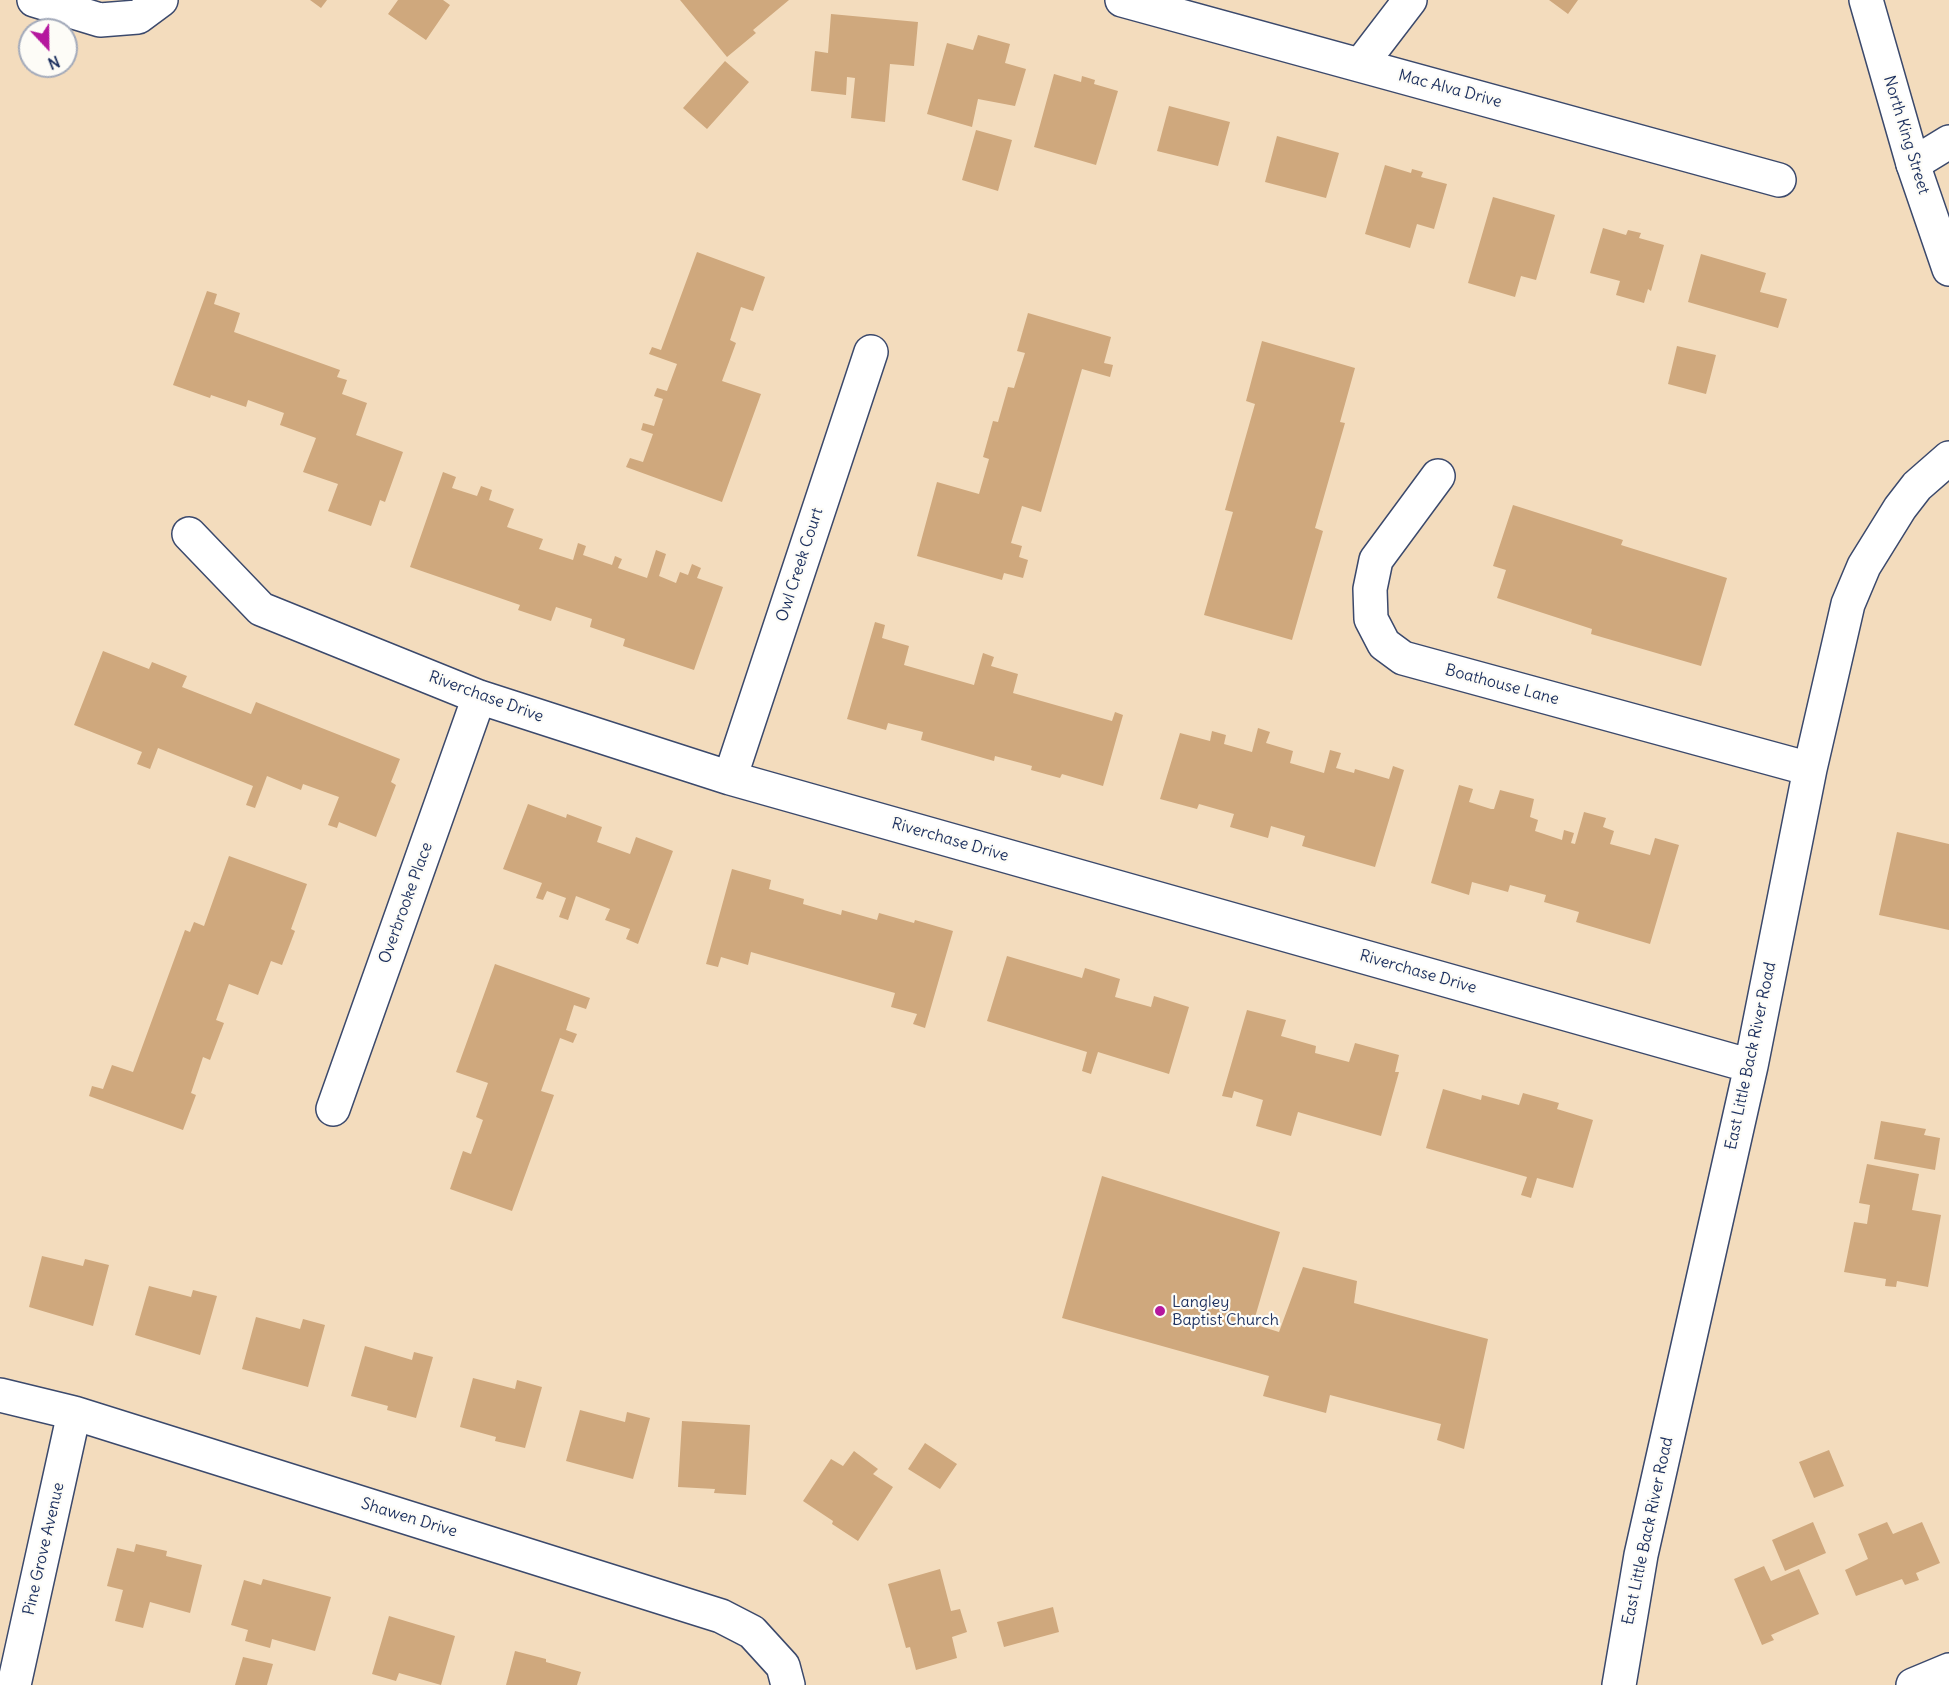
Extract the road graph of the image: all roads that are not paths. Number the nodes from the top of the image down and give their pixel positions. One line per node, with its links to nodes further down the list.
1 (34, 0): 2 (street)
2 (161, 0)
3 (1122, 0): 6 (street, Mac Alva Drive)
4 (1410, 0): 6 (street)
5 (1866, 0): 8 (street, North King Street)
6 (1361, 64): 9 (street, Mac Alva Drive)
7 (1949, 142): 8 (street)
8 (1913, 164): 10 (street, North King Street)
9 (1779, 180)
10 (1949, 269)
11 (871, 352): 17 (street, Owl Creek Court)
12 (1949, 458): 16 (street, East Little Back River Road)
13 (1438, 476): 16 (street, Boathouse Lane)
14 (189, 534): 15 (street, Riverchase Drive)
15 (479, 698): 17 (street, Riverchase Drive); 19 (street, Overbrooke Place)
16 (1810, 769): 18 (street, East Little Back River Road)
17 (730, 778): 18 (street, Riverchase Drive)
18 (1751, 1066): 25 (street, East Little Back River Road)
19 (333, 1109)
20 (0, 1395): 21 (street, Shawen Drive)
21 (74, 1413): 23 (street, Pine Grove Avenue); 24 (street, Shawen Drive)
22 (1949, 1670): 26 (street)
23 (14, 1685)
24 (788, 1685)
25 (1619, 1685)
26 (1913, 1685)

